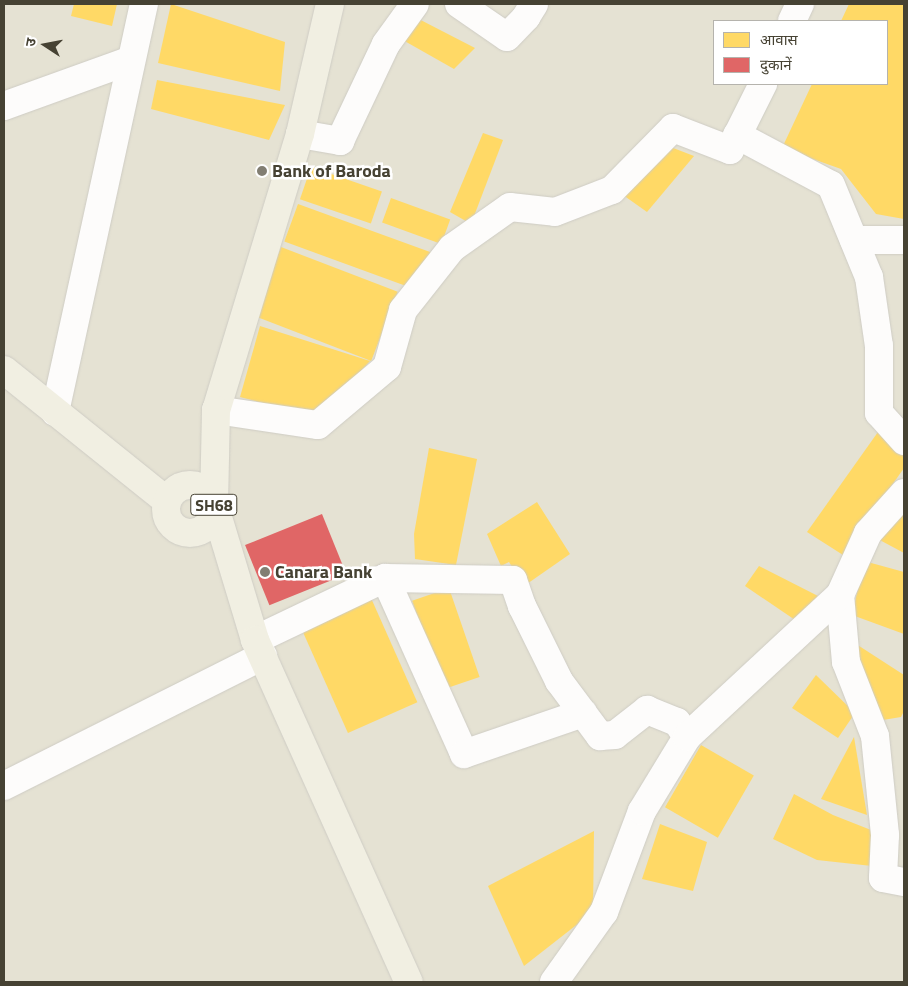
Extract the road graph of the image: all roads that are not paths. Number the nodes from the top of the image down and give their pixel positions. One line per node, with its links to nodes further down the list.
1 (144, 4): 8 (street)
2 (330, 4): 11 (main road, SH68)
3 (415, 4): 11 (street)
4 (459, 4): 5 (street)
5 (534, 4)
6 (800, 4): 7 (street)
7 (792, 20)
8 (131, 60): 10 (street); 17 (street)
9 (762, 85): 12 (street)
10 (4, 106)
11 (300, 134): 16 (main road, SH68)
12 (737, 135): 13 (street); 16 (street)
13 (854, 240): 14 (street); 18 (street)
14 (904, 240)
15 (4, 370): 17 (main road)
16 (216, 410): 21 (main road, SH68)
17 (54, 412): 20 (main road)
18 (904, 440)
19 (904, 493): 23 (street)
20 (167, 501): 21 (main road); 21 (main road)
21 (214, 504): 24 (main road, SH68)
22 (385, 578): 24 (street); 25 (street); 25 (street)
23 (840, 595): 26 (street); 28 (street)
24 (259, 648): 27 (street); 29 (main road, SH68)
25 (583, 713): 26 (street)
26 (687, 736): 30 (street)
27 (4, 786)
28 (904, 882)
29 (410, 982)
30 (554, 982)

